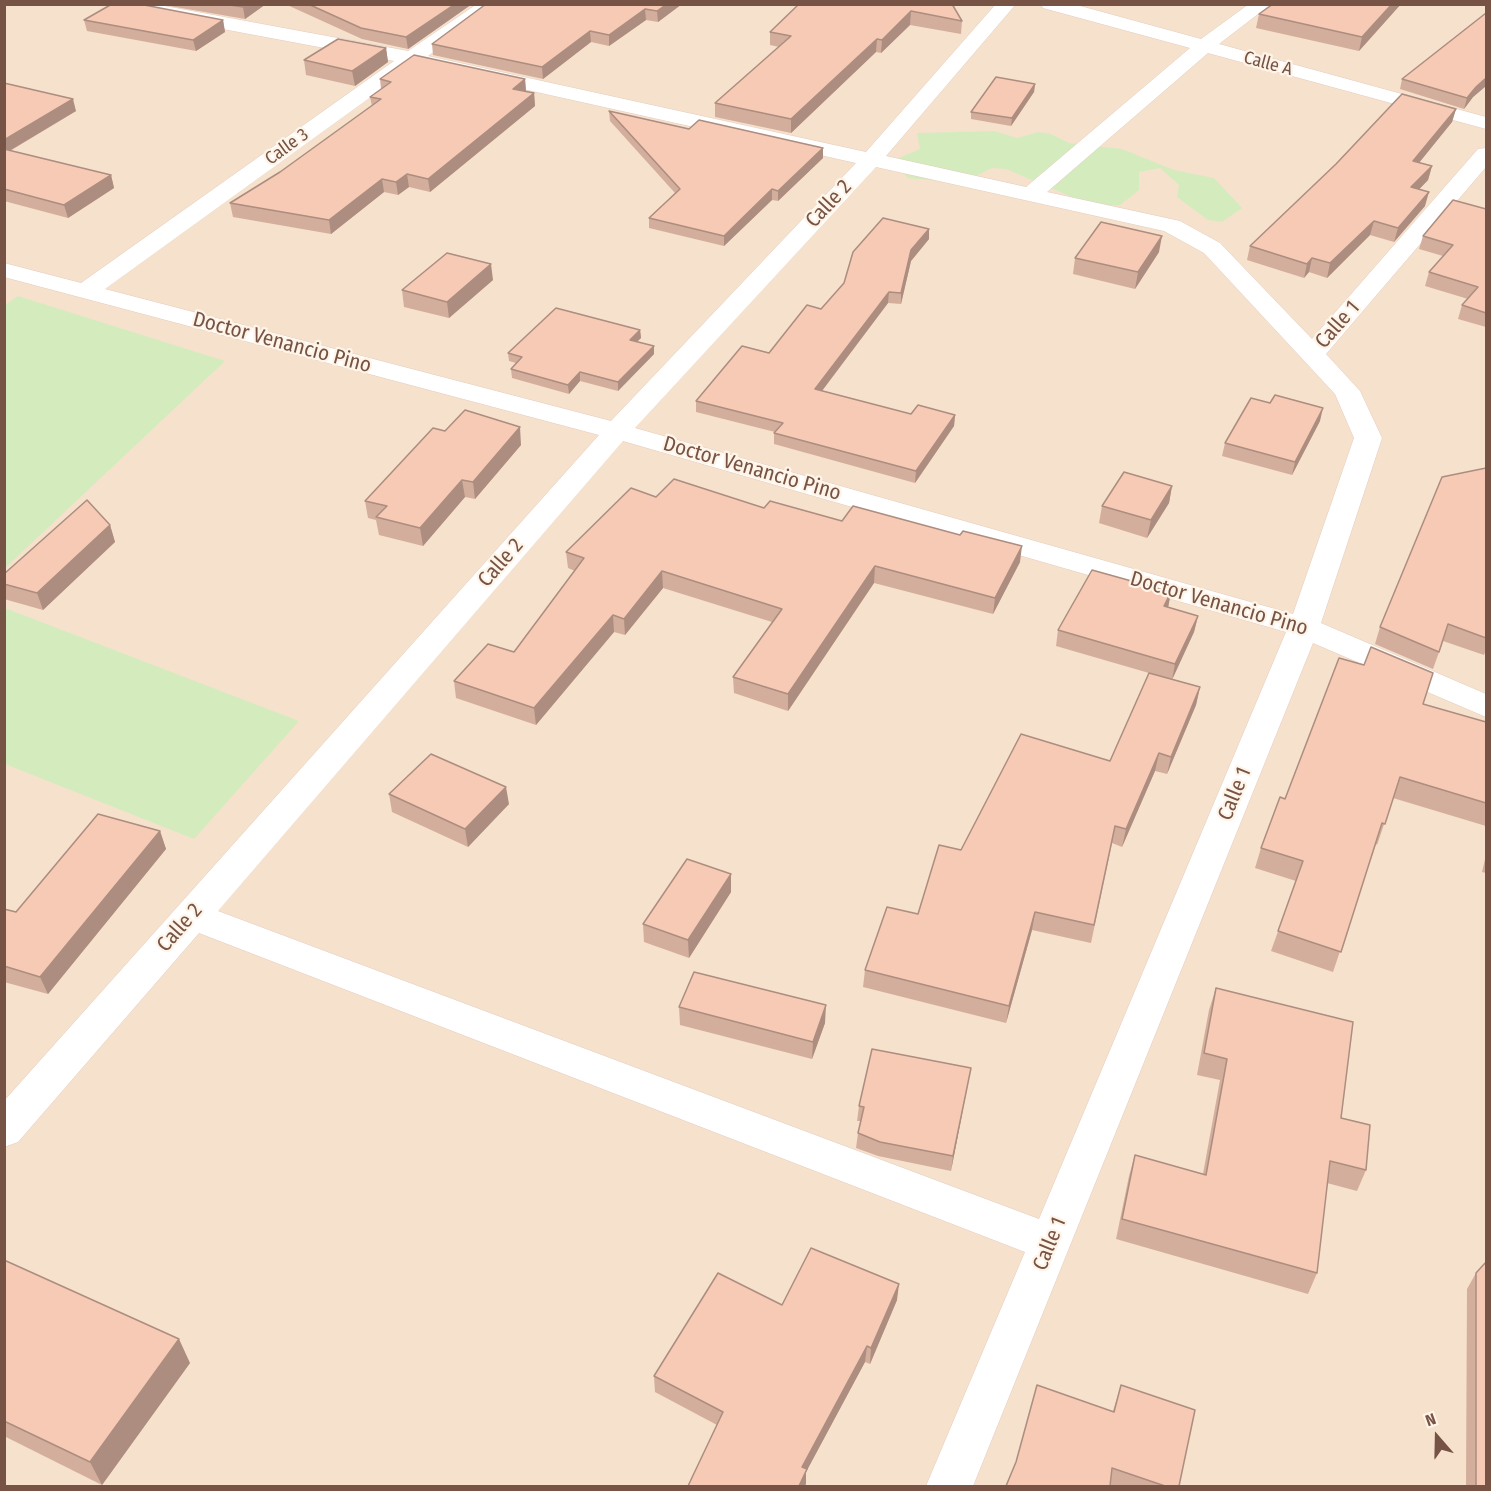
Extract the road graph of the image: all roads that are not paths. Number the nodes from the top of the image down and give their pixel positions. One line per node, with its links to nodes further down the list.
1 (122, 4): 8 (street)
2 (184, 4): 8 (street)
3 (490, 4): 8 (street, Calle 3)
4 (1007, 4): 10 (street, Calle 2)
5 (1050, 4): 7 (street, Calle A)
6 (1262, 4): 7 (street)
7 (1204, 46): 9 (street, Calle A); 12 (street)
8 (419, 52): 10 (street); 14 (street, Calle 3)
9 (1486, 123)
10 (877, 152): 12 (street); 16 (street, Calle 2)
11 (1486, 154): 15 (street, Calle 1)
12 (1031, 194): 15 (street)
13 (4, 270): 14 (street, Doctor Venancio Pino)
14 (86, 291): 16 (street, Doctor Venancio Pino)
15 (1312, 354): 17 (street, Calle 1)
16 (618, 431): 17 (street, Doctor Venancio Pino); 19 (street, Calle 2)
17 (1304, 627): 18 (street, Doctor Venancio Pino); 21 (street, Calle 1)
18 (1486, 706)
19 (191, 915): 20 (street, Calle 2); 21 (street)
20 (4, 1130)
21 (1050, 1242): 22 (street, Calle 1)
22 (950, 1486)

